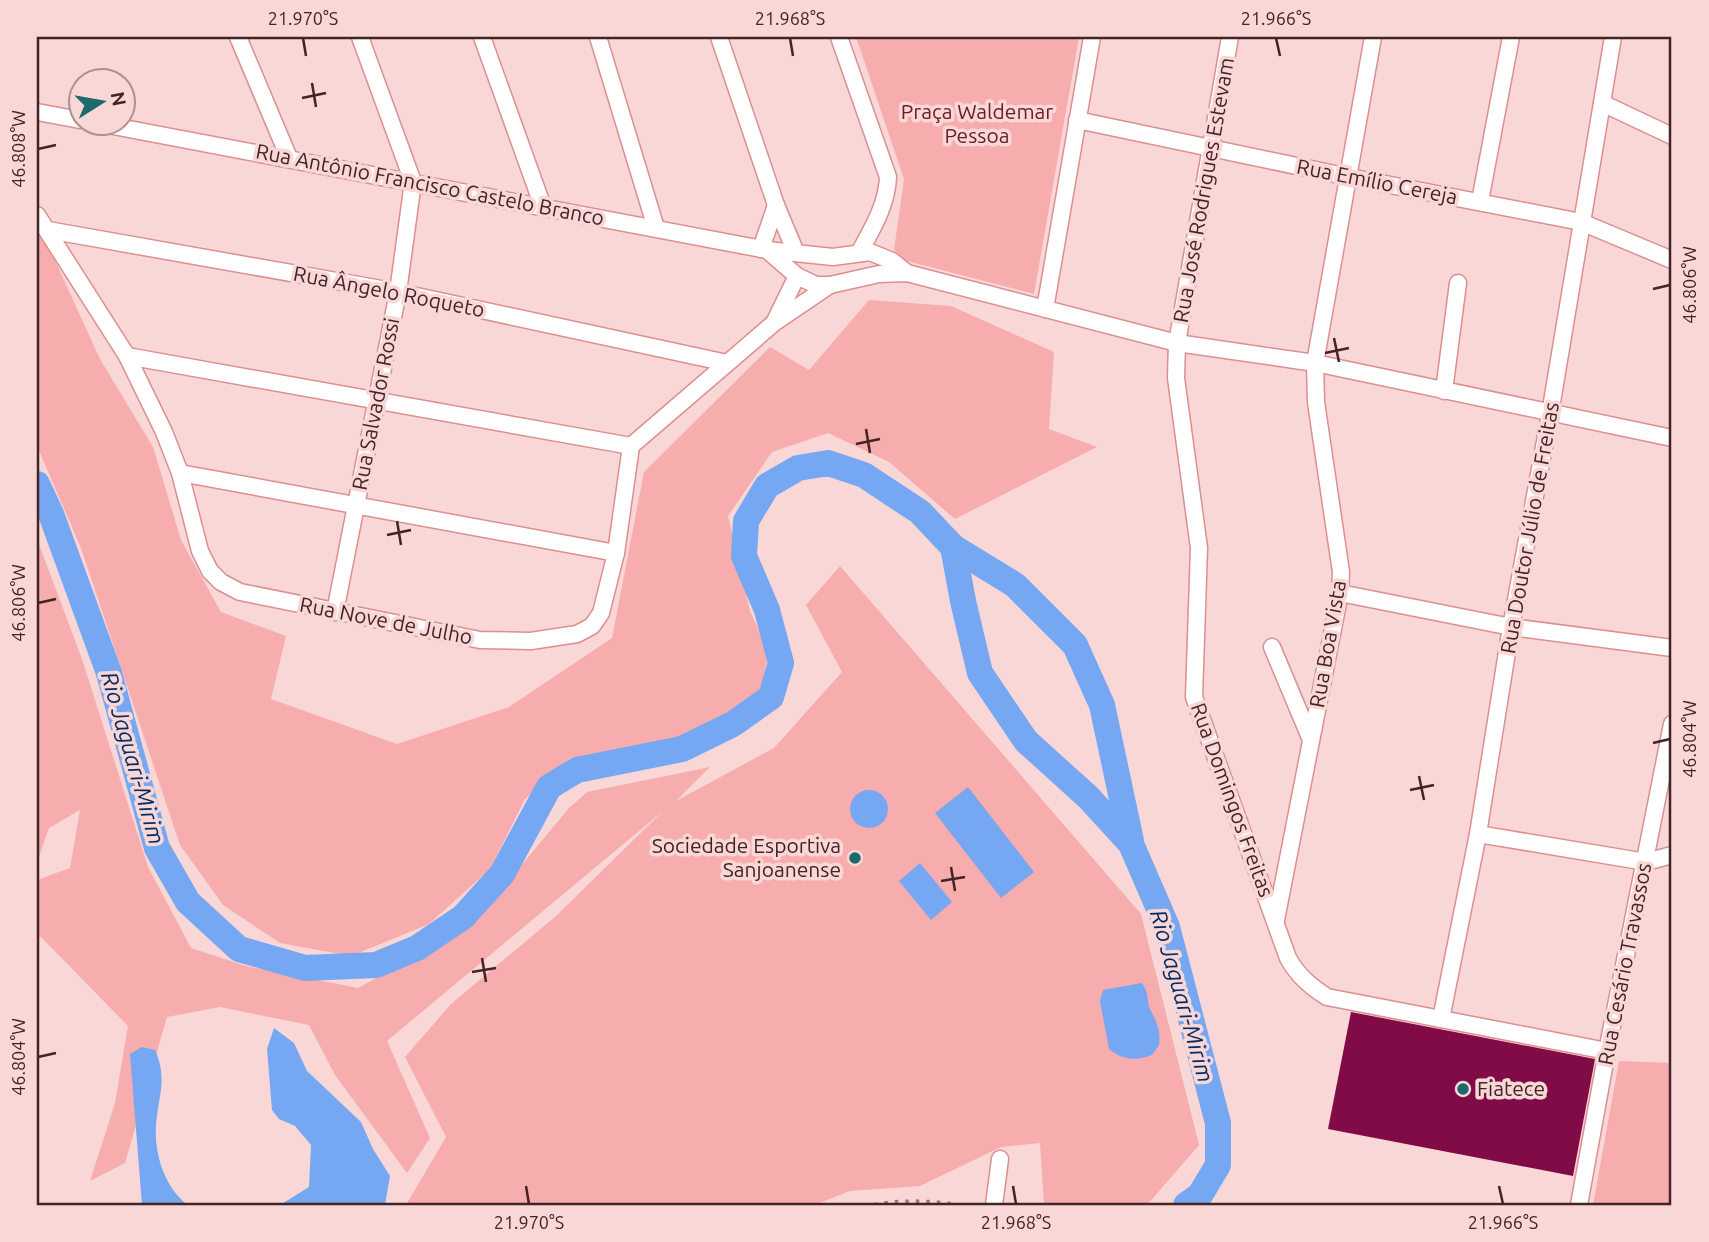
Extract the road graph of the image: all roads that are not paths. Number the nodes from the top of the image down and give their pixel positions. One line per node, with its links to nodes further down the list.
1 (238, 37): 19 (street)
2 (360, 37): 21 (street, Rua Salvador Rossi)
3 (482, 37): 24 (street)
4 (598, 37): 28 (street)
5 (719, 37): 23 (street)
6 (839, 37): 25 (street)
7 (1092, 37): 15 (street)
8 (1230, 37): 18 (street, Rua José Rodrigues Estevam)
9 (1373, 37): 20 (street, Rua Boa Vista)
10 (1511, 37): 22 (street)
11 (1613, 37): 12 (street, Rua Doutor Júlio de Freitas)
12 (1602, 103): 17 (street); 27 (street, Rua Doutor Júlio de Freitas)
13 (37, 112): 14 (street)
14 (66, 117)
15 (1077, 120): 18 (street, Rua Emílio Cereja); 40 (street)
16 (136, 130): 19 (street, Rua Antônio Francisco Castelo Branco)
17 (1672, 136)
18 (1211, 149): 20 (street, Rua Emílio Cereja); 42 (street, Rua José Rodrigues Estevam)
19 (289, 158): 21 (street, Rua Antônio Francisco Castelo Branco)
20 (1349, 177): 22 (street, Rua Emílio Cereja); 45 (street, Rua Boa Vista)
21 (413, 182): 24 (street, Rua Antônio Francisco Castelo Branco); 39 (street, Rua Salvador Rossi)
22 (1480, 201): 27 (street, Rua Emílio Cereja)
23 (776, 205): 30 (street); 31 (street)
24 (544, 207): 28 (street, Rua Antônio Francisco Castelo Branco)
25 (880, 213): 32 (street); 33 (street)
26 (37, 215): 29 (street, Rua Nove de Julho)
27 (1581, 222): 34 (street, Rua Emílio Cereja); 48 (street, Rua Doutor Júlio de Freitas)
28 (656, 228): 30 (street, Rua Antônio Francisco Castelo Branco)
29 (48, 230): 39 (street, Rua Ângelo Roqueto); 43 (street, Rua Nove de Julho)
30 (764, 250): 31 (street, Rua Antônio Francisco Castelo Branco); 36 (street, Rua Antônio Francisco Castelo Branco)
31 (796, 253): 32 (street, Rua Antônio Francisco Castelo Branco)
32 (859, 253): 33 (street, Rua Antônio Francisco Castelo Branco)
33 (880, 255): 35 (street, Rua Antônio Francisco Castelo Branco)
34 (1672, 260)
35 (907, 273): 38 (street, Rua Antônio Francisco Castelo Branco); 40 (street, Rua Antônio Francisco Castelo Branco)
36 (797, 276): 38 (street, Rua Antônio Francisco Castelo Branco); 41 (street)
37 (1458, 283): 46 (street)
38 (830, 285): 41 (street)
39 (398, 292): 44 (street, Rua Ângelo Roqueto); 47 (street, Rua Salvador Rossi)
40 (1045, 309): 42 (street, Rua Antônio Francisco Castelo Branco)
41 (774, 323): 44 (street)
42 (1177, 342): 45 (street, Rua Antônio Francisco Castelo Branco); 64 (street, Rua Domingos Freitas)
43 (127, 356): 47 (street); 51 (street, Rua Nove de Julho)
44 (727, 363): 50 (street)
45 (1315, 363): 46 (street, Rua Antônio Francisco Castelo Branco); 54 (street, Rua Boa Vista)
46 (1444, 391): 48 (street, Rua Antônio Francisco Castelo Branco)
47 (377, 400): 50 (street); 52 (street, Rua Salvador Rossi)
48 (1550, 414): 49 (street, Rua Antônio Francisco Castelo Branco); 56 (street, Rua Doutor Júlio de Freitas)
49 (1672, 438)
50 (631, 446): 53 (street, Rua Nove de Julho)
51 (180, 472): 52 (street); 55 (street, Rua Nove de Julho)
52 (356, 505): 53 (street); 55 (street, Rua Salvador Rossi)
53 (616, 553): 55 (street, Rua Nove de Julho)
54 (1340, 593): 56 (street); 60 (street, Rua Boa Vista)
55 (335, 612)
56 (1511, 627): 58 (street); 61 (street, Rua Doutor Júlio de Freitas)
57 (1272, 648): 60 (street)
58 (1672, 648)
59 (1672, 724): 63 (street, Rua Cesário Travassos)
60 (1311, 740): 64 (street, Rua Boa Vista)
61 (1478, 834): 63 (street); 65 (street, Rua Doutor Júlio de Freitas)
62 (1672, 855): 63 (street)
63 (1646, 862): 66 (street, Rua Cesário Travassos)
64 (1275, 922): 65 (street, Rua Domingos Freitas)
65 (1441, 1019): 66 (street, Rua Domingos Freitas)
66 (1607, 1051): 69 (street, Rua Cesário Travassos)
67 (1000, 1159): 68 (street)
68 (994, 1205)
69 (1579, 1205)

